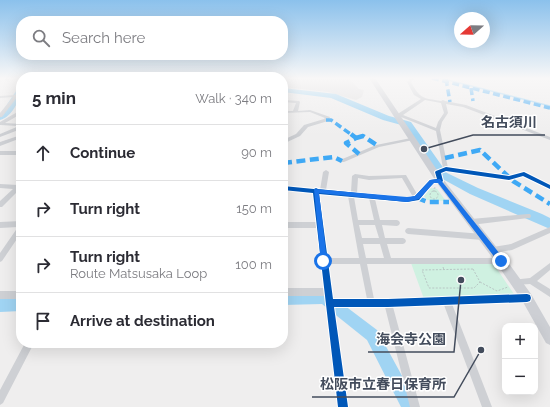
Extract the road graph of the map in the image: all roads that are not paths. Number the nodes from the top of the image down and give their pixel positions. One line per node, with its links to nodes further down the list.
1 (15, 97): 7 (street)
2 (384, 97): 12 (main road)
3 (421, 97): 4 (street)
4 (424, 99): 6 (street); 12 (street)
5 (288, 101): 9 (street)
6 (443, 101): 16 (street); 20 (street)
7 (2, 112): 11 (street)
8 (288, 112): 9 (street)
9 (295, 112): 21 (street)
10 (16, 115): 13 (street)
11 (0, 116)
12 (397, 116): 16 (street); 19 (main road)
13 (1, 124): 14 (street)
14 (16, 126)
15 (16, 128): 17 (street)
16 (438, 130): 26 (street)
17 (0, 136)
18 (16, 138): 22 (street)
19 (411, 139): 25 (street); 28 (main road)
20 (550, 139)
21 (288, 140)
22 (0, 144)
23 (0, 153): 24 (street)
24 (16, 154)
25 (342, 161)
26 (446, 169): 28 (street); 31 (street)
27 (326, 172): 35 (street)
28 (439, 177): 38 (street); 44 (main road)
29 (0, 186): 30 (street)
30 (16, 186)
31 (550, 187)
32 (288, 188): 34 (street)
33 (16, 190): 39 (street)
34 (316, 190): 35 (street); 48 (street)
35 (323, 191): 36 (street)
36 (352, 194): 37 (street); 38 (street); 41 (street)
37 (371, 196): 38 (street); 42 (street)
38 (417, 198)
39 (0, 205)
40 (528, 216): 44 (street)
41 (356, 222): 42 (street); 54 (street)
42 (378, 222): 43 (street); 53 (street)
43 (397, 222)
44 (472, 222): 52 (main road)
45 (16, 224): 46 (street)
46 (0, 225)
47 (288, 225): 48 (street)
48 (320, 225): 58 (street)
49 (550, 230): 56 (street)
50 (408, 231): 52 (street)
51 (16, 235): 57 (street)
52 (483, 237): 56 (main road)
53 (383, 240): 54 (street); 55 (street); 60 (street)
54 (360, 241): 59 (street)
55 (403, 241)
56 (493, 250): 61 (main road)
57 (0, 259)
58 (323, 261): 59 (street); 66 (street)
59 (363, 261): 60 (street); 71 (street)
60 (388, 261): 61 (street)
61 (501, 261): 64 (main road)
62 (550, 266): 63 (street)
63 (531, 280): 64 (street); 67 (street)
64 (513, 284): 70 (main road)
65 (288, 292): 66 (street)
66 (329, 292): 73 (street)
67 (550, 293)
68 (16, 294): 69 (street)
69 (0, 295)
70 (527, 298): 72 (street); 75 (main road)
71 (371, 302): 73 (street); 74 (street)
72 (446, 302): 74 (street); 80 (street)
73 (330, 303): 78 (street)
74 (388, 303): 79 (street)
75 (550, 339)
76 (27, 348): 77 (street)
77 (0, 400)
78 (343, 407)
79 (415, 407)
80 (487, 407)

